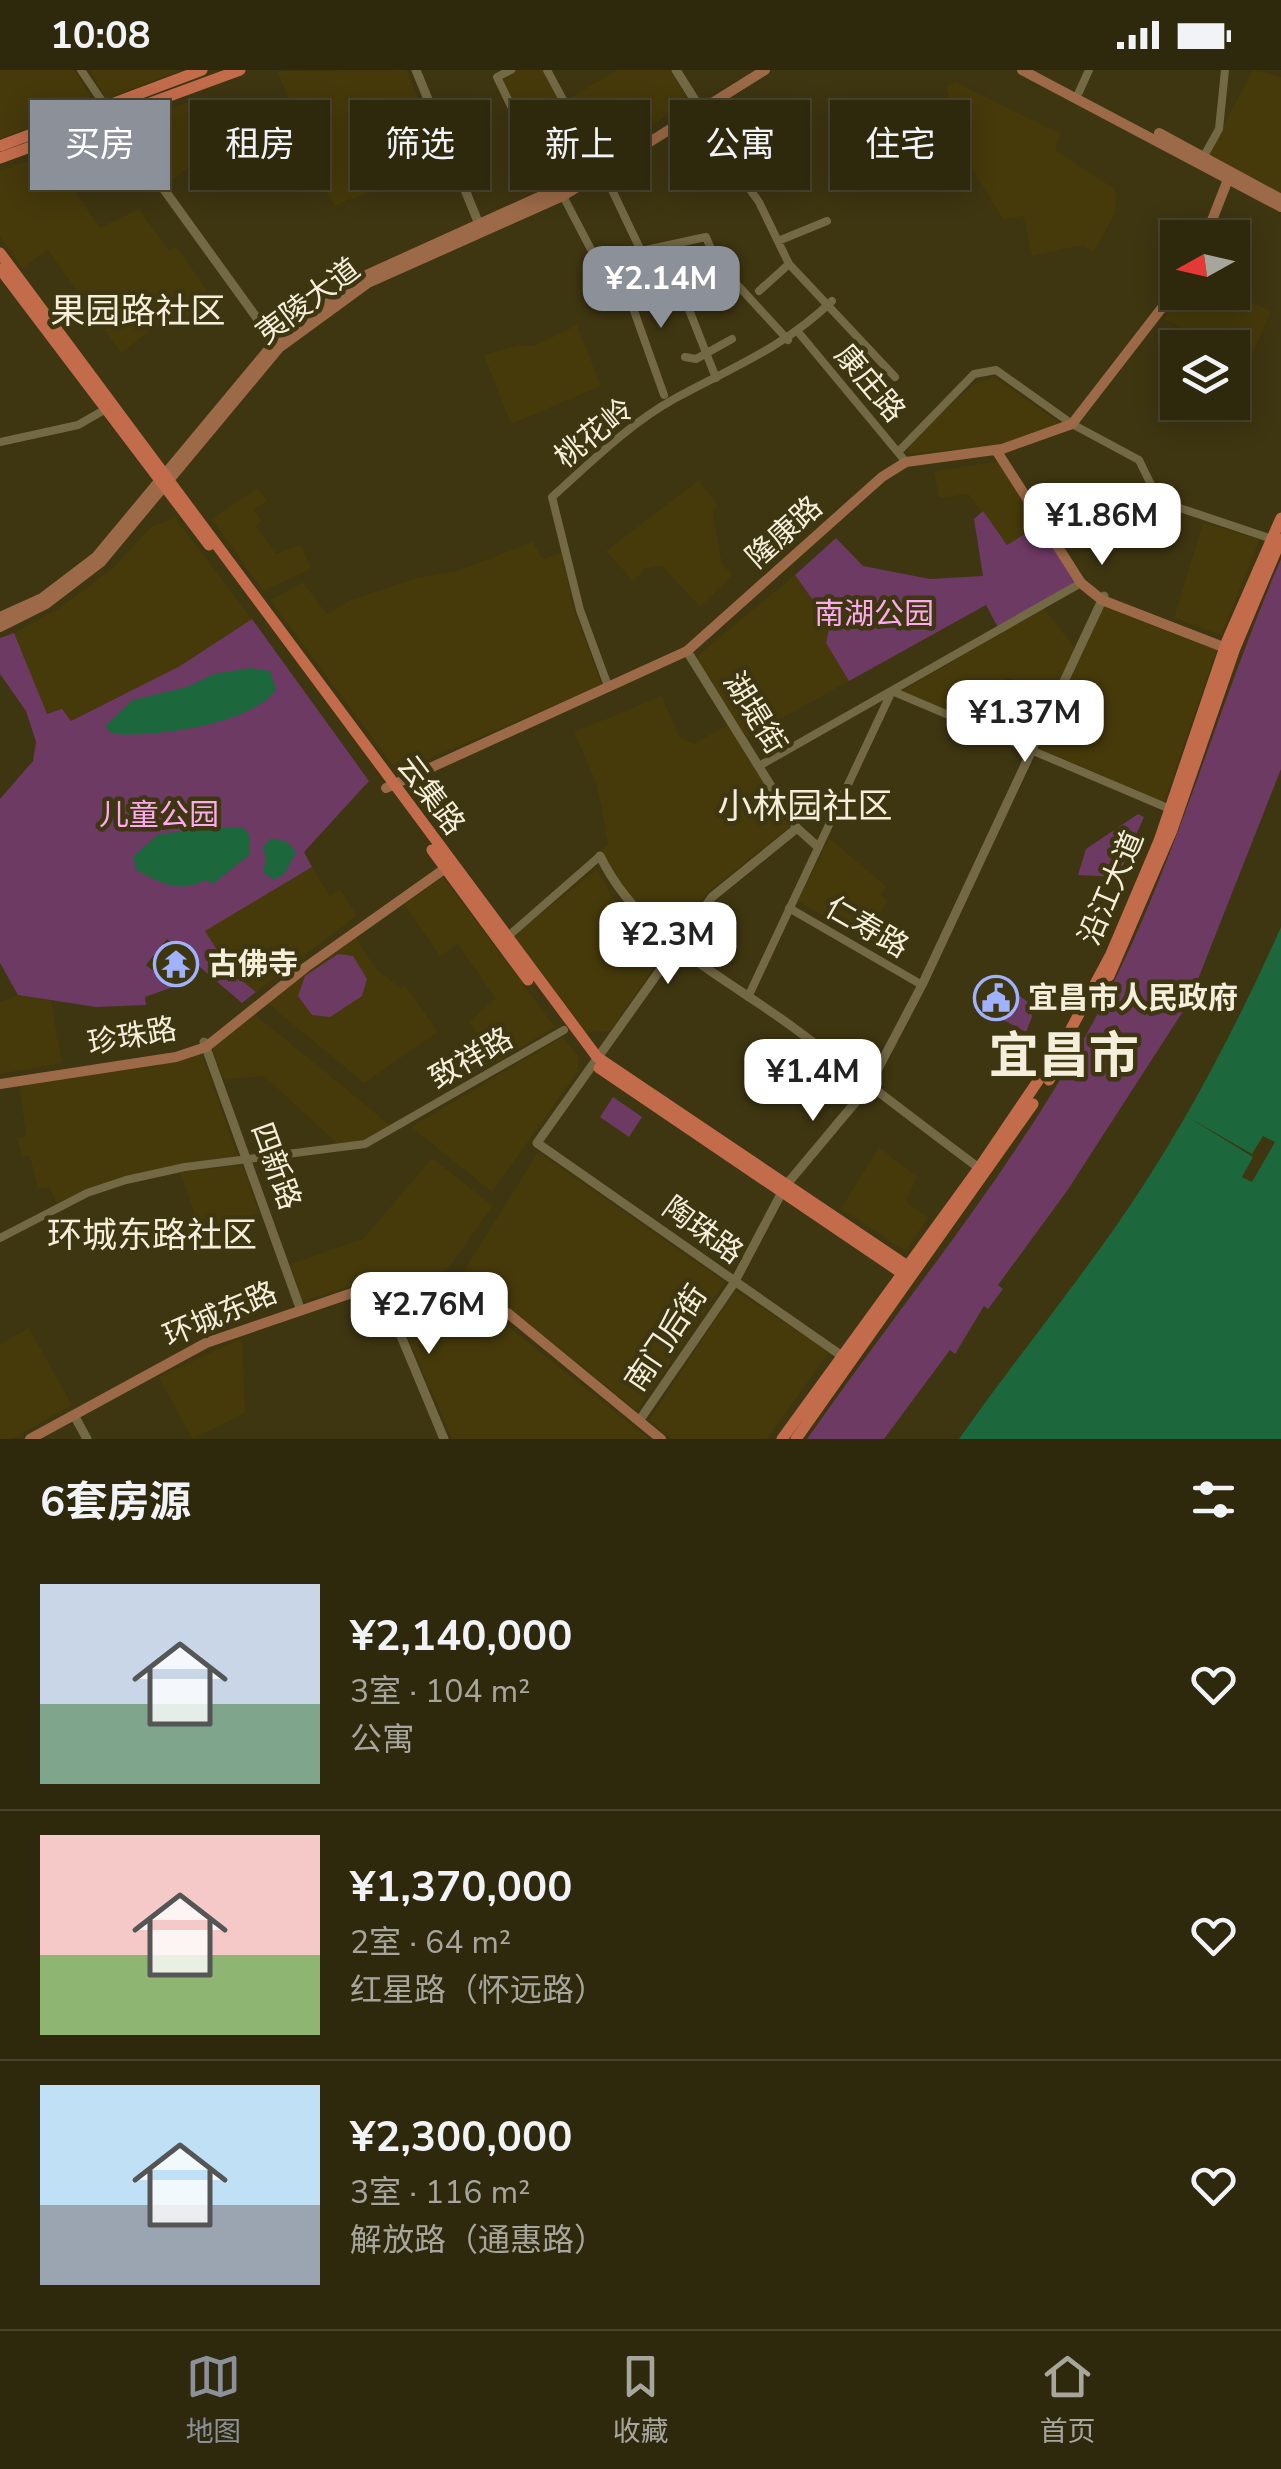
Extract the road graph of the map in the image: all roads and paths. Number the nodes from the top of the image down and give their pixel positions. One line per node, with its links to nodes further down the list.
1 (81, 70): 15 (street)
2 (202, 70): 16 (main road)
3 (240, 70): 17 (main road)
4 (416, 70): 37 (street)
5 (511, 70): 32 (street)
6 (547, 70): 18 (street)
7 (676, 70): 19 (street)
8 (752, 70): 20 (main road, 夷陵大道)
9 (765, 70): 21 (main road, 夷陵大道)
10 (1022, 70): 27 (main road)
11 (1037, 70): 14 (main road)
12 (1089, 70): 14 (street)
13 (1226, 70): 25 (street)
14 (1080, 92): 25 (main road)
15 (100, 100)
16 (135, 100)
17 (146, 100)
18 (563, 100)
19 (695, 100)
20 (710, 100)
21 (712, 100)
22 (30, 137): 24 (main road)
23 (30, 145): 26 (main road)
24 (0, 146)
25 (1204, 156): 27 (main road)
26 (0, 158)
27 (1232, 176): 33 (main road); 34 (main road); 35 (main road)
28 (165, 190): 51 (street)
29 (564, 190): 32 (main road, 夷陵大道)
30 (611, 190): 43 (street)
31 (748, 190): 38 (street)
32 (557, 194): 37 (main road, 夷陵大道); 43 (street)
33 (1281, 198)
34 (1281, 206)
35 (1214, 220)
36 (827, 221): 38 (street)
37 (481, 228): 51 (main road, 夷陵大道)
38 (778, 241): 40 (street)
39 (0, 253): 62 (main road, 云集路)
40 (789, 264): 44 (street); 46 (street)
41 (0, 269): 57 (main road, 云集路)
42 (732, 280): 50 (street)
43 (613, 291): 56 (street)
44 (759, 292)
45 (686, 302): 52 (street)
46 (829, 304): 48 (street, 桃花岭); 55 (street)
47 (1163, 310): 58 (main road)
48 (799, 333): 50 (street, 桃花岭); 61 (street, 康庄路)
49 (732, 339): 52 (street)
50 (788, 340): 54 (street, 桃花岭)
51 (277, 345): 62 (main road, 夷陵大道)
52 (707, 354): 53 (street); 54 (street)
53 (685, 356)
54 (716, 378): 71 (street, 桃花岭)
55 (895, 378)
56 (664, 394)
57 (106, 410): 59 (street); 62 (main road, 云集路)
58 (1075, 425): 60 (main road, 隆康路); 61 (street); 64 (street)
59 (0, 442)
60 (1000, 451): 61 (main road, 隆康路); 65 (main road); 66 (main road); 70 (main road, 隆康路)
61 (902, 457): 70 (main road, 隆康路)
62 (165, 479): 67 (main road, 夷陵大道); 68 (main road, 夷陵大道); 75 (main road, 云集路)
63 (1281, 518): 64 (main road, 沿江大道)
64 (1276, 539): 69 (main road, 沿江大道)
65 (1081, 583): 66 (main road); 72 (street)
66 (1104, 598): 69 (main road); 73 (street, 南门后街)
67 (0, 617)
68 (0, 626)
69 (1230, 646): 76 (main road, 沿江大道); 97 (main road, 沿江大道)
70 (689, 654): 71 (main road, 隆康路); 74 (street, 湖堤街); 75 (main road, 隆康路)
71 (608, 686): 75 (main road, 隆康路)
72 (892, 691): 73 (street); 74 (street); 78 (street)
73 (1034, 748): 76 (street); 84 (street, 南门后街)
74 (759, 766): 77 (street, 湖堤街)
75 (391, 789): 80 (main road, 云集路)
76 (1170, 809): 92 (main road, 沿江大道)
77 (797, 828): 78 (street, 湖堤街); 83 (street)
78 (818, 848): 81 (street)
79 (600, 856): 82 (street); 83 (street)
80 (446, 863): 82 (main road, 云集路); 86 (main road, 云集路); 87 (main road, 珍珠路)
81 (789, 908): 84 (street, 仁寿路); 85 (street)
82 (506, 938): 88 (main road, 云集路)
83 (674, 945): 85 (street); 88 (street)
84 (922, 985): 90 (street, 南门后街)
85 (748, 997): 90 (street)
86 (564, 1030): 88 (main road, 云集路); 91 (street, 致祥路)
87 (205, 1044): 89 (main road, 珍珠路); 91 (street, 四新路)
88 (595, 1060): 93 (main road, 云集路); 98 (street, 陶珠路)
89 (0, 1081)
90 (869, 1086): 92 (street); 93 (street, 南门后街)
91 (248, 1162): 94 (street, 致祥路); 101 (street, 四新路)
92 (979, 1168): 95 (main road, 沿江大道)
93 (784, 1188): 96 (main road, 云集路); 98 (street, 南门后街)
94 (0, 1238)
95 (922, 1244): 96 (main road); 97 (main road, 沿江大道)
96 (886, 1256): 97 (main road, 云集路); 100 (main road)
97 (908, 1271): 100 (main road, 沿江大道); 110 (main road, 沿江大道)
98 (734, 1283): 102 (street, 陶珠路); 104 (street, 南门后街)
99 (382, 1288): 101 (main road, 环城东路); 104 (main road, 环城东路); 107 (street)
100 (887, 1291): 102 (main road, 沿江大道)
101 (300, 1308): 103 (main road, 环城东路)
102 (842, 1356): 109 (main road, 沿江大道)
103 (74, 1415): 105 (main road, 环城东路); 106 (street)
104 (640, 1421): 108 (main road)
105 (30, 1439)
106 (86, 1439)
107 (444, 1439)
108 (660, 1439)
109 (782, 1439)
110 (796, 1439)

